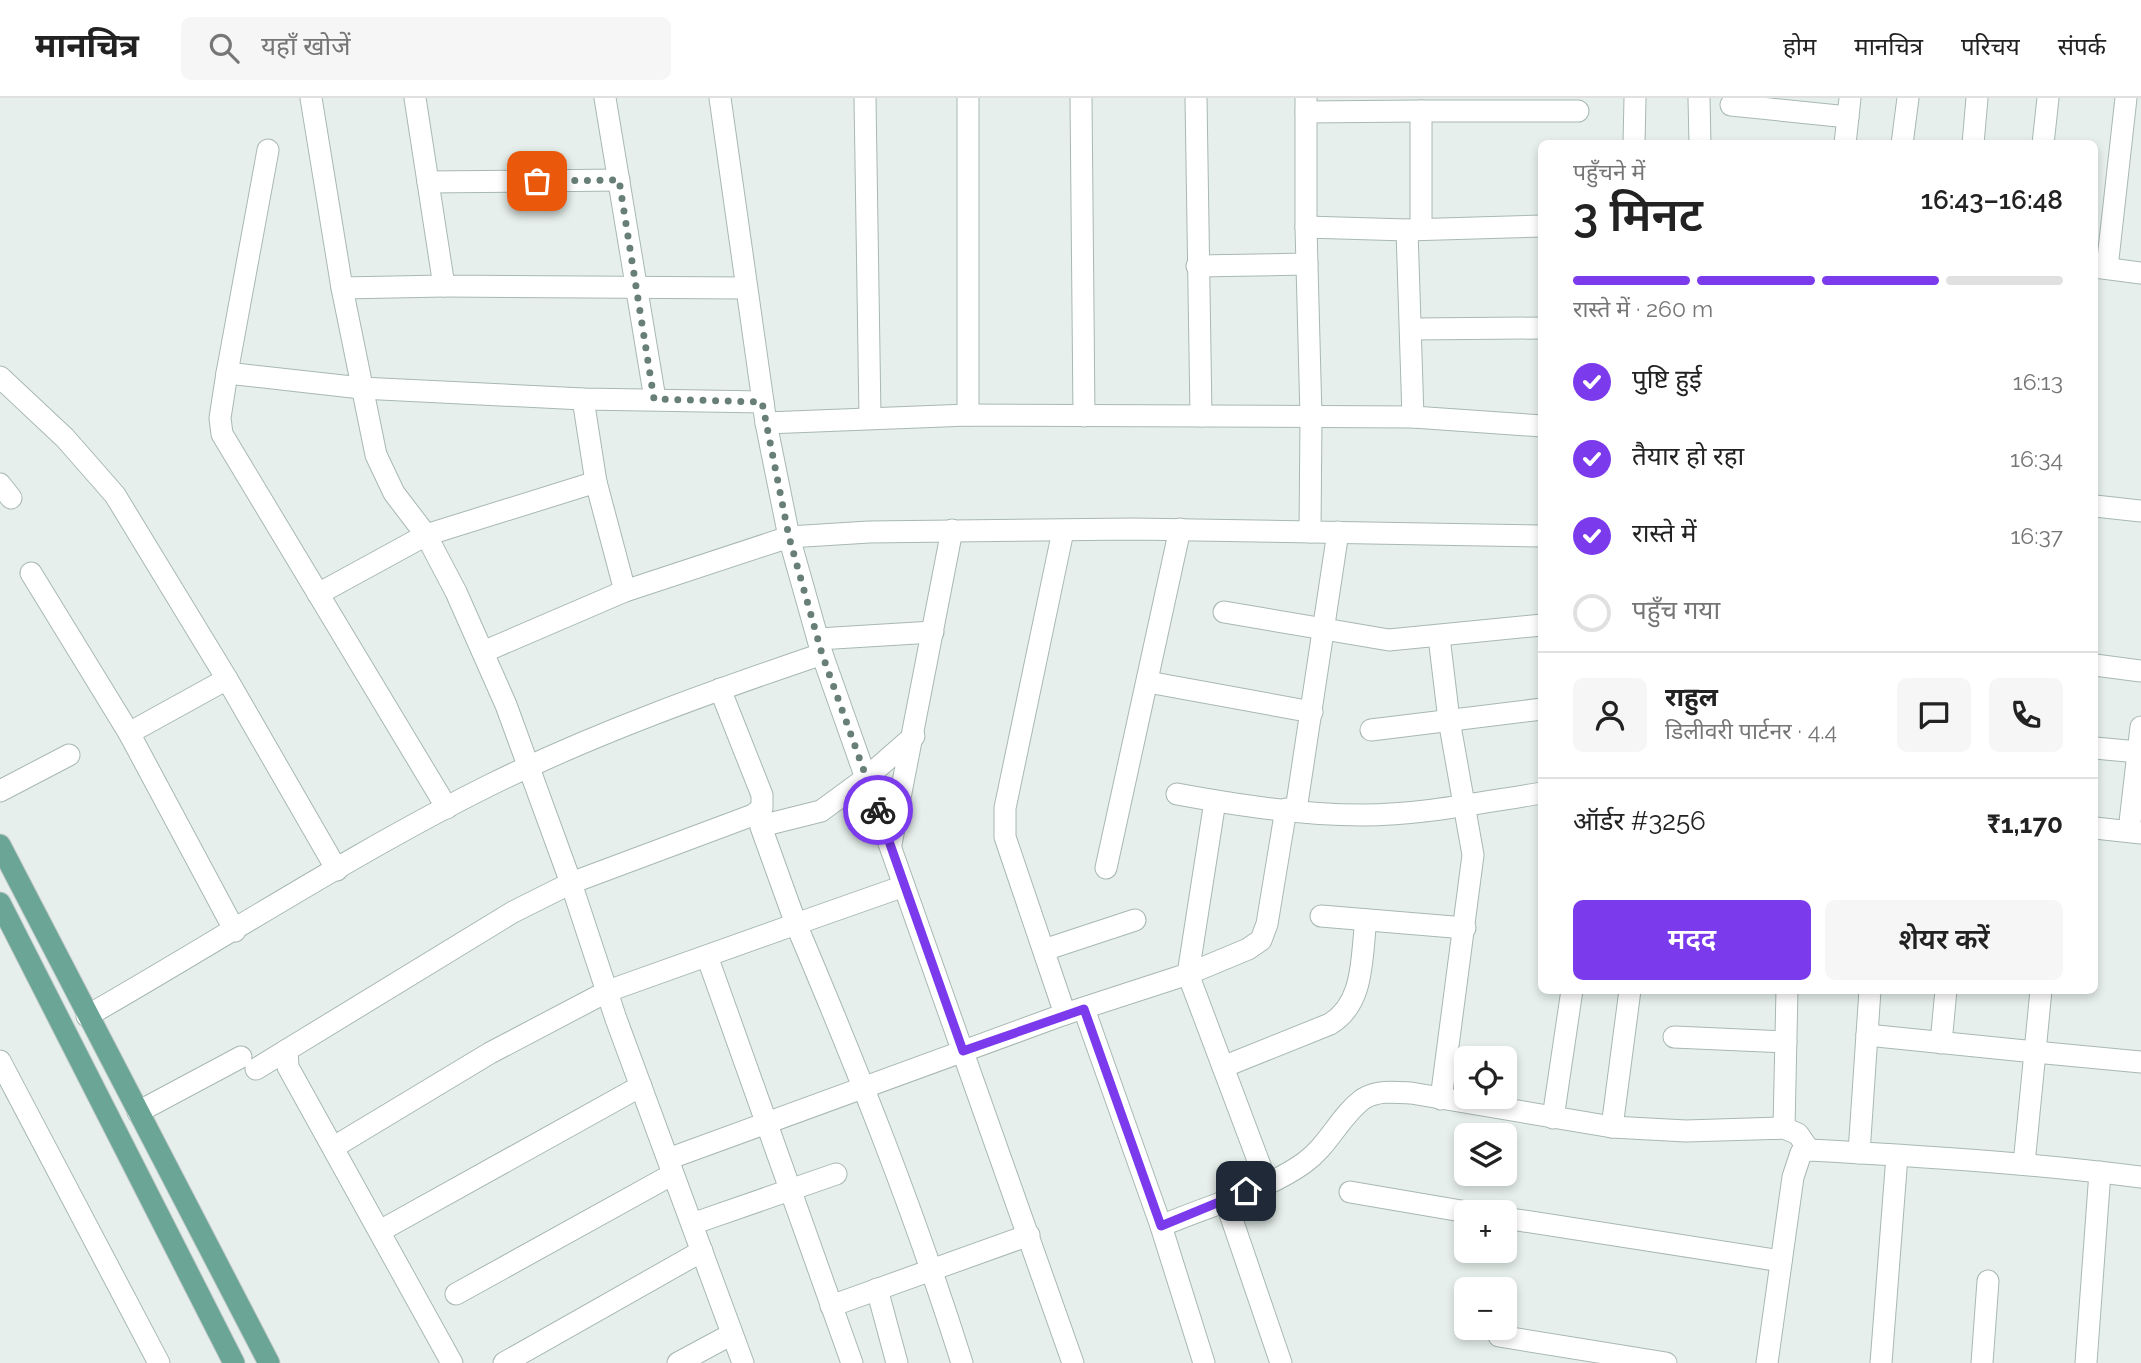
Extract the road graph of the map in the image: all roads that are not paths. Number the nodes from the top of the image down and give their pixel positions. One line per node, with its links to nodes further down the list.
1 (310, 98): 37 (street)
2 (415, 98): 28 (street)
3 (605, 98): 27 (street)
4 (720, 98): 39 (street)
5 (865, 98): 51 (street)
6 (968, 98): 48 (street)
7 (1081, 98): 49 (street)
8 (1196, 98): 33 (street)
9 (1635, 98): 20 (street)
10 (1699, 98): 21 (street)
11 (1908, 98): 23 (street)
12 (1978, 98): 24 (street)
13 (2048, 98): 25 (street)
14 (2126, 98): 34 (street)
15 (1306, 105): 18 (street); 30 (street)
16 (1731, 105): 17 (street)
17 (1849, 107): 22 (street)
18 (1421, 111): 19 (street); 31 (street)
19 (1578, 111)
20 (1634, 140)
21 (1700, 140)
22 (1845, 140)
23 (1903, 140)
24 (1973, 140)
25 (2043, 140)
26 (268, 150): 42 (street)
27 (619, 180): 28 (street); 38 (street)
28 (428, 182): 36 (street)
29 (1538, 226): 31 (street)
30 (1306, 227): 31 (street); 32 (street)
31 (1414, 230): 41 (street)
32 (1307, 264): 33 (street); 52 (street)
33 (1197, 266): 50 (street)
34 (2098, 270): 35 (street)
35 (2141, 273)
36 (444, 286): 37 (street); 38 (street)
37 (342, 288): 44 (street)
38 (638, 288): 39 (street); 46 (street)
39 (744, 288): 47 (street)
40 (1538, 328): 41 (street)
41 (1411, 329): 53 (street)
42 (227, 373): 44 (street); 69 (street)
43 (0, 377): 79 (street)
44 (361, 388): 45 (street); 64 (street)
45 (583, 399): 46 (street); 56 (street)
46 (654, 399): 47 (street)
47 (762, 402): 54 (street)
48 (968, 415): 49 (street); 51 (street)
49 (1084, 416): 50 (street)
50 (1201, 416): 52 (street)
51 (870, 417): 54 (street)
52 (1311, 417): 53 (street); 62 (street)
53 (1413, 417): 55 (street)
54 (766, 423): 66 (street)
55 (1538, 426)
56 (596, 482): 64 (street); 68 (street)
57 (2098, 506): 58 (street)
58 (2141, 511)
59 (1180, 529): 61 (street); 62 (street); 80 (street)
60 (952, 530): 61 (street); 66 (street); 73 (street)
61 (1063, 531): 116 (street)
62 (1310, 532): 63 (street)
63 (1338, 532): 65 (street); 72 (street)
64 (426, 535): 69 (street); 76 (street)
65 (1538, 536)
66 (789, 537): 68 (street); 75 (street)
67 (31, 573): 87 (street)
68 (625, 592): 76 (street)
69 (318, 594): 99 (street)
70 (1224, 612): 72 (street)
71 (1538, 625): 74 (street)
72 (1324, 630): 74 (street); 83 (street)
73 (933, 632): 75 (street); 88 (street)
74 (1439, 637): 84 (street)
75 (820, 646): 81 (street); 93 (street)
76 (484, 652): 92 (street)
77 (2098, 665): 78 (street)
78 (2141, 671)
79 (227, 679): 87 (street); 106 (street)
80 (1148, 682): 83 (street); 105 (street)
81 (720, 689): 92 (street); 107 (street)
82 (1538, 709): 84 (street)
83 (1312, 712): 100 (street)
84 (1449, 720): 86 (street); 98 (street)
85 (2141, 727): 90 (street)
86 (1371, 730)
87 (130, 733): 115 (street)
88 (914, 736): 93 (street); 104 (street)
89 (2098, 748): 90 (street)
90 (2138, 752): 102 (street)
91 (69, 755): 94 (street)
92 (528, 767): 99 (street); 107 (street)
93 (866, 778): 104 (street); 113 (street)
94 (0, 791)
95 (1177, 794): 97 (street)
96 (1538, 794): 98 (street)
97 (1215, 802): 100 (street); 118 (street)
98 (1463, 805): 100 (street); 114 (street)
99 (447, 808): 106 (street)
100 (1291, 810): 118 (street)
101 (2098, 828): 102 (street)
102 (2135, 832)
103 (0, 845): 127 (main road)
104 (891, 846): 108 (street)
105 (1106, 868)
106 (337, 870): 115 (street)
107 (571, 883): 119 (street); 132 (street)
108 (904, 886): 113 (street); 133 (street)
109 (0, 903): 176 (main road)
110 (1321, 916): 112 (street)
111 (1135, 920): 116 (street)
112 (1366, 920): 114 (street); 137 (street)
113 (796, 924): 117 (street); 139 (street)
114 (1465, 928): 140 (street)
115 (235, 931): 127 (street)
116 (1044, 950): 126 (street)
117 (708, 956): 119 (street); 143 (street)
118 (1188, 974): 126 (street); 137 (street)
119 (608, 991): 138 (street); 146 (street)
120 (1571, 994): 142 (street)
121 (1629, 994): 144 (street)
122 (1787, 994): 130 (street)
123 (1870, 994): 128 (street)
124 (1946, 994): 131 (street)
125 (2041, 994): 134 (street)
126 (1075, 1012): 133 (street); 162 (street)
127 (87, 1016): 141 (main road)
128 (1867, 1035): 131 (street); 148 (street)
129 (1674, 1037): 130 (street)
130 (1786, 1042): 145 (street)
131 (1941, 1042): 134 (street)
132 (287, 1050): 141 (street); 146 (street)
133 (963, 1051): 139 (street); 164 (street)
134 (2035, 1052): 136 (street); 150 (street)
135 (0, 1061): 175 (street)
136 (2141, 1062)
137 (1223, 1067): 155 (street)
138 (641, 1086): 151 (street); 163 (street)
139 (864, 1086): 143 (street); 167 (street)
140 (1441, 1099): 142 (street); 155 (street)
141 (138, 1112): 177 (main road)
142 (1553, 1118): 144 (street)
143 (767, 1123): 151 (street); 156 (street)
144 (1612, 1127): 145 (street)
145 (1784, 1128): 147 (street)
146 (334, 1147): 163 (street)
147 (1809, 1150): 148 (street); 166 (street)
148 (1859, 1153): 149 (street)
149 (1897, 1156): 150 (street); 189 (street)
150 (2024, 1164): 152 (street)
151 (671, 1166): 161 (street); 170 (street)
152 (2100, 1172): 154 (street); 191 (street)
153 (836, 1174): 156 (street)
154 (2141, 1177)
155 (1267, 1184): 158 (street)
156 (790, 1189): 161 (street); 171 (street)
157 (1350, 1192): 159 (street)
158 (1225, 1199): 162 (street); 186 (street)
159 (1454, 1210)
160 (1517, 1220): 166 (street)
161 (692, 1224): 165 (street)
162 (1161, 1226): 185 (street)
163 (380, 1231): 178 (street)
164 (1029, 1235): 167 (street); 184 (street)
165 (702, 1251): 172 (street); 179 (street)
166 (1782, 1261): 188 (street)
167 (932, 1269): 169 (street); 183 (street)
168 (1988, 1281): 190 (street)
169 (877, 1289): 171 (street); 182 (street)
170 (456, 1294)
171 (831, 1306): 174 (street)
172 (732, 1334): 180 (street); 181 (street)
173 (1517, 1339): 187 (street)
174 (846, 1361)
175 (159, 1363)
176 (234, 1363)
177 (269, 1363)
178 (452, 1363)
179 (504, 1363)
180 (678, 1363)
181 (743, 1363)
182 (897, 1363)
183 (962, 1363)
184 (1073, 1363)
185 (1205, 1363)
186 (1281, 1363)
187 (1666, 1363)
188 (1767, 1363)
189 (1881, 1363)
190 (1982, 1363)
191 (2086, 1363)

